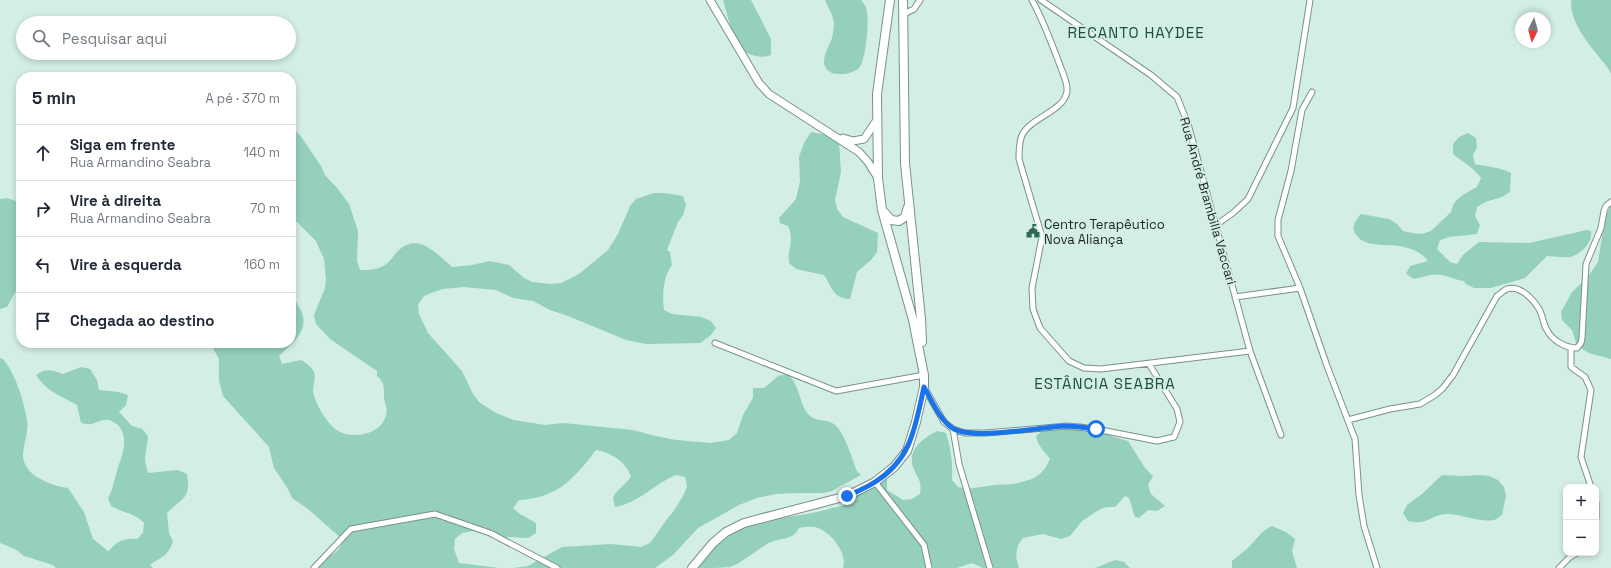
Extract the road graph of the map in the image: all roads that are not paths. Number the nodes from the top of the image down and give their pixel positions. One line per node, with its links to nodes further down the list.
1 (710, 0): 11 (main road)
2 (890, 0): 10 (main road)
3 (903, 0): 8 (main road)
4 (920, 0): 8 (street)
5 (1032, 0): 23 (street)
6 (1041, 0): 16 (street, Rua André Brambilla Vaccari)
7 (1310, 0): 16 (street)
8 (904, 14): 14 (main road)
9 (1312, 92): 17 (street)
10 (877, 120): 11 (main road); 12 (main road)
11 (836, 136): 12 (main road)
12 (878, 178): 15 (main road)
13 (1611, 202): 20 (street)
14 (909, 204): 15 (main road); 22 (main road)
15 (882, 210): 22 (main road)
16 (1216, 225): 18 (street, Rua André Brambilla Vaccari)
17 (1300, 288): 18 (street); 26 (street)
18 (1235, 297): 21 (street, Rua André Brambilla Vaccari)
19 (715, 343): 24 (street)
20 (1571, 348): 26 (street); 30 (street)
21 (1250, 351): 23 (street); 28 (street, Rua André Brambilla Vaccari)
22 (922, 361): 24 (main road)
23 (1149, 364): 27 (street)
24 (924, 375): 25 (main road)
25 (924, 387): 27 (street); 29 (main road)
26 (1348, 420): 37 (street)
27 (954, 429): 36 (street)
28 (1280, 435)
29 (875, 482): 32 (main road); 35 (street)
30 (1590, 484)
31 (1572, 556): 38 (street)
32 (692, 567)
33 (314, 568): 34 (street)
34 (557, 568)
35 (929, 568)
36 (990, 568)
37 (1377, 568)
38 (1559, 568)

